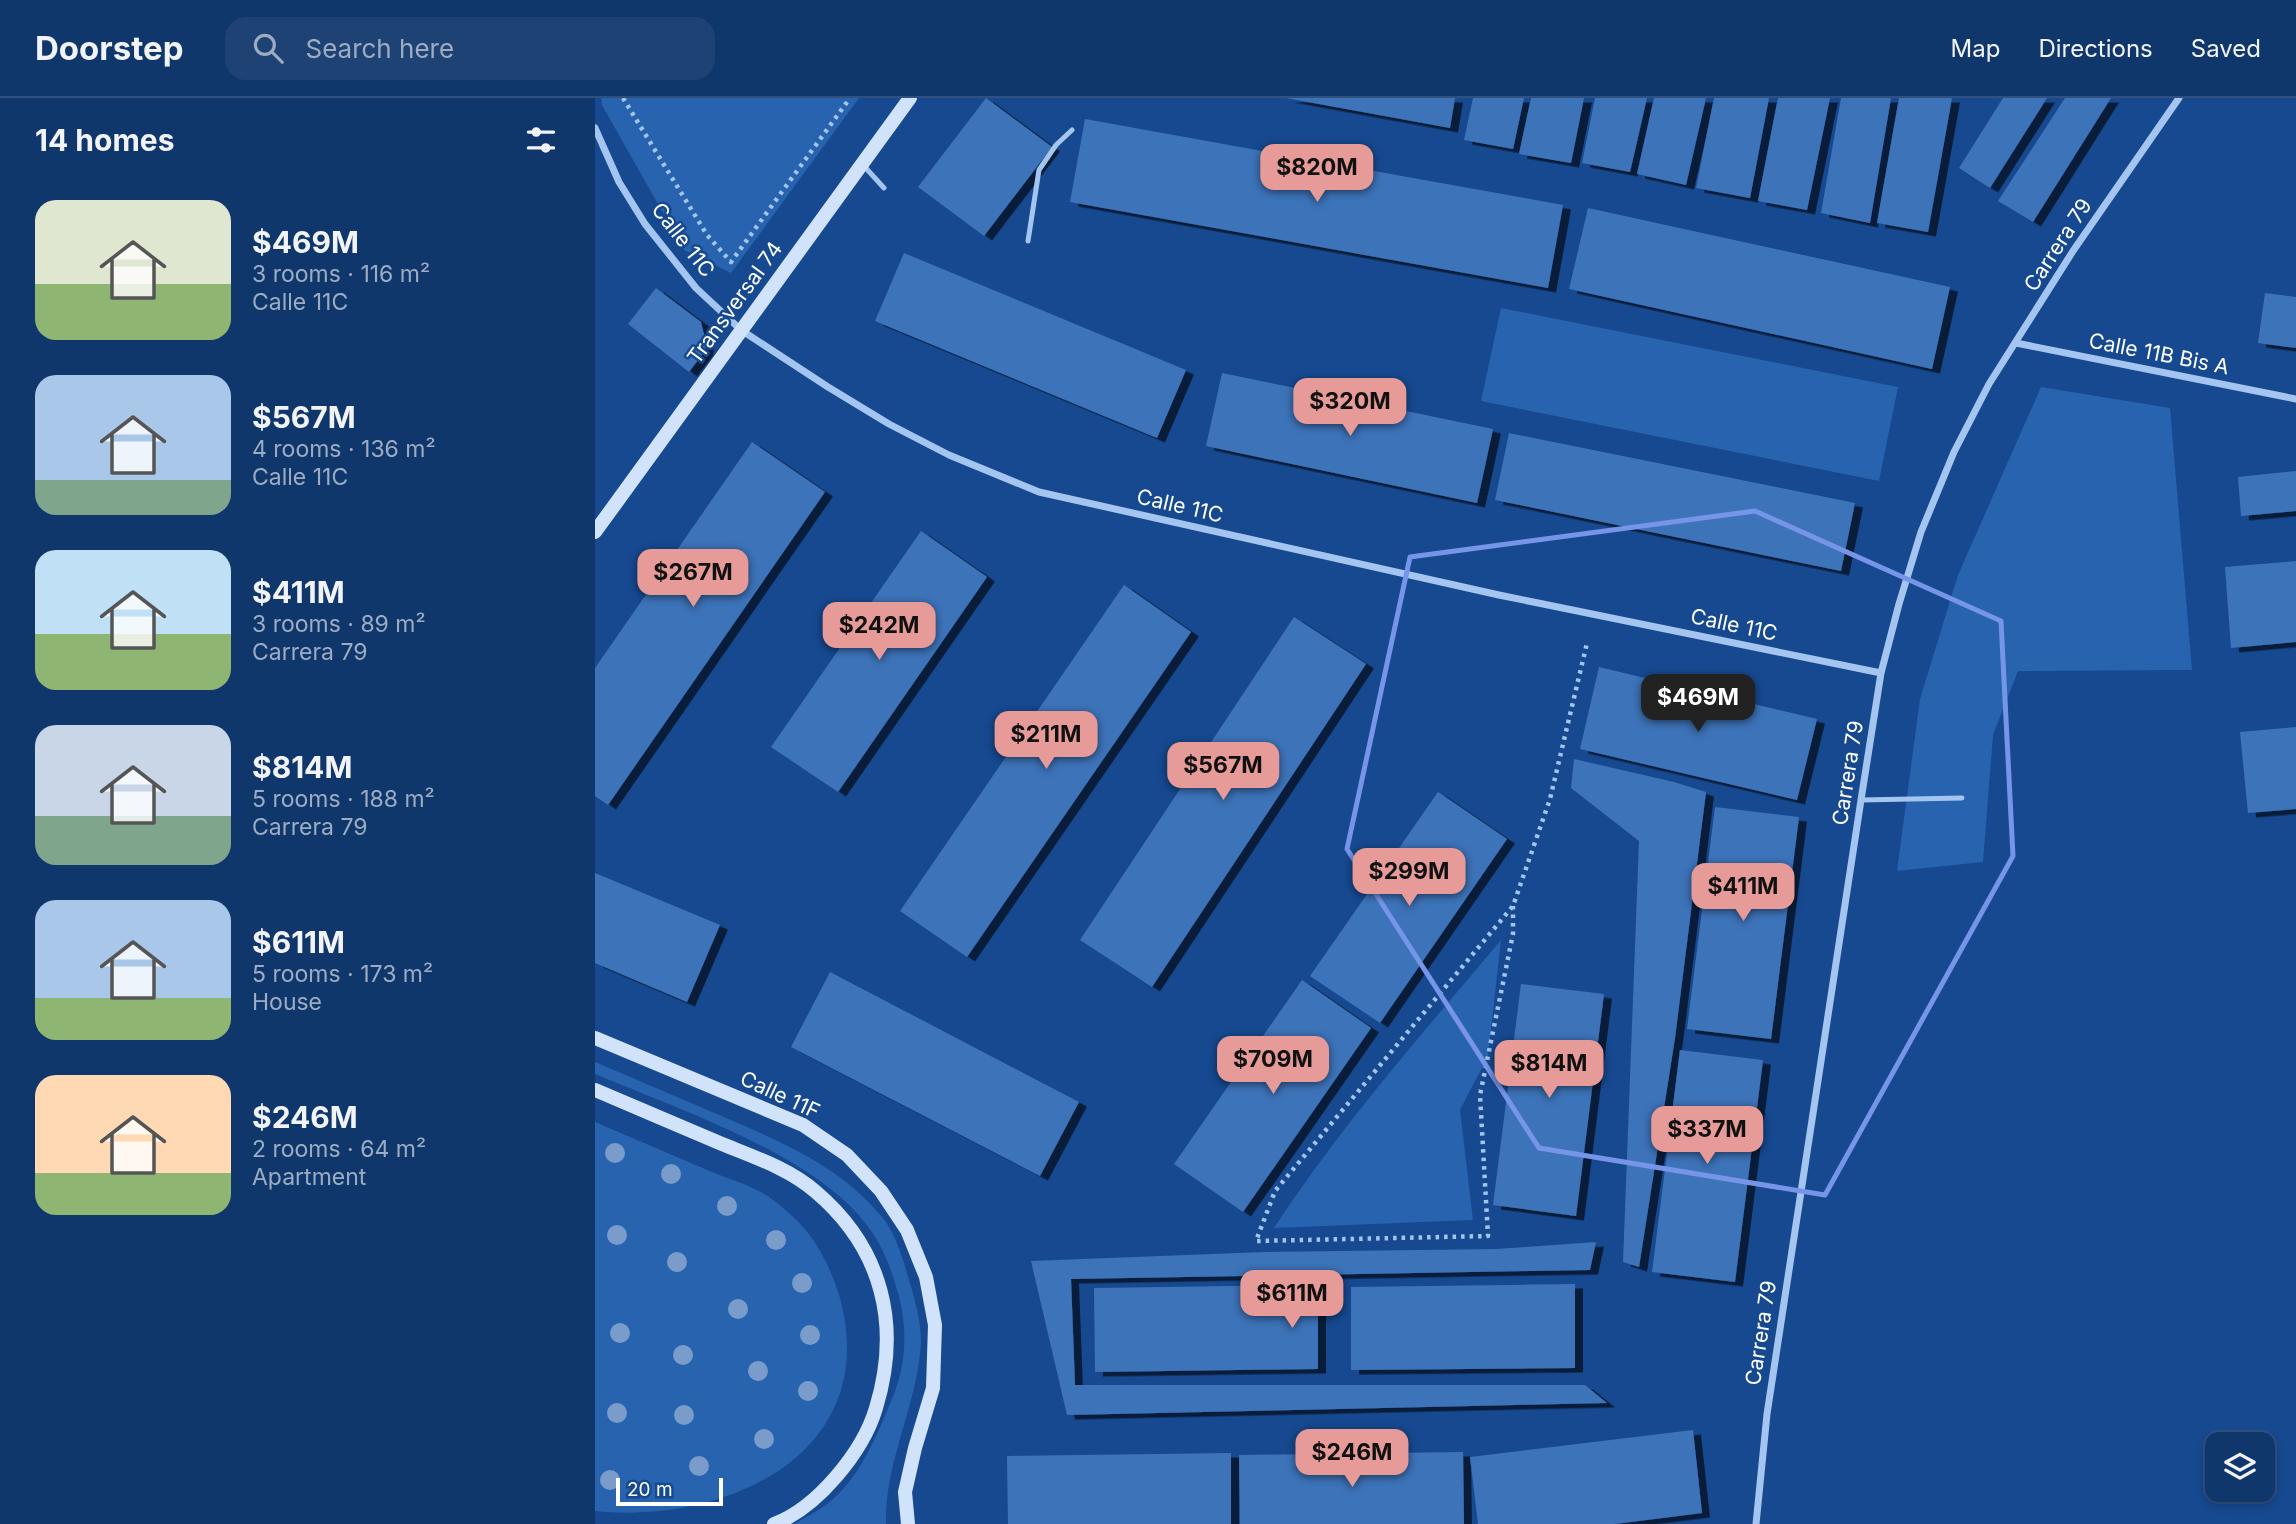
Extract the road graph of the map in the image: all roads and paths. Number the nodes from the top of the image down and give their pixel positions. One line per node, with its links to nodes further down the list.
1 (622, 98): 2 (path)
2 (851, 98)
3 (910, 98): 8 (street, Transversal 74)
4 (2179, 98): 12 (street, Carrera 79)
5 (595, 128): 7 (street, Calle 11C)
6 (1072, 130): 10 (lane)
7 (597, 141): 11 (street, Calle 11C)
8 (862, 163): 9 (lane); 11 (street, Transversal 74)
9 (884, 188)
10 (1028, 241)
11 (741, 330): 14 (street, Transversal 74); 16 (street, Calle 11C)
12 (2016, 343): 13 (street, Calle 11B Bis A); 16 (street, Carrera 79)
13 (2296, 398)
14 (595, 532)
15 (1587, 643): 19 (path)
16 (1881, 673): 18 (street, Carrera 79)
17 (1962, 798): 18 (lane)
18 (1861, 800): 24 (street, Carrera 79)
19 (1513, 906): 19 (path)
20 (595, 1038): 23 (street, Calle 11F)
21 (595, 1090): 22 (street)
22 (773, 1524)
23 (908, 1524)
24 (1756, 1524)

